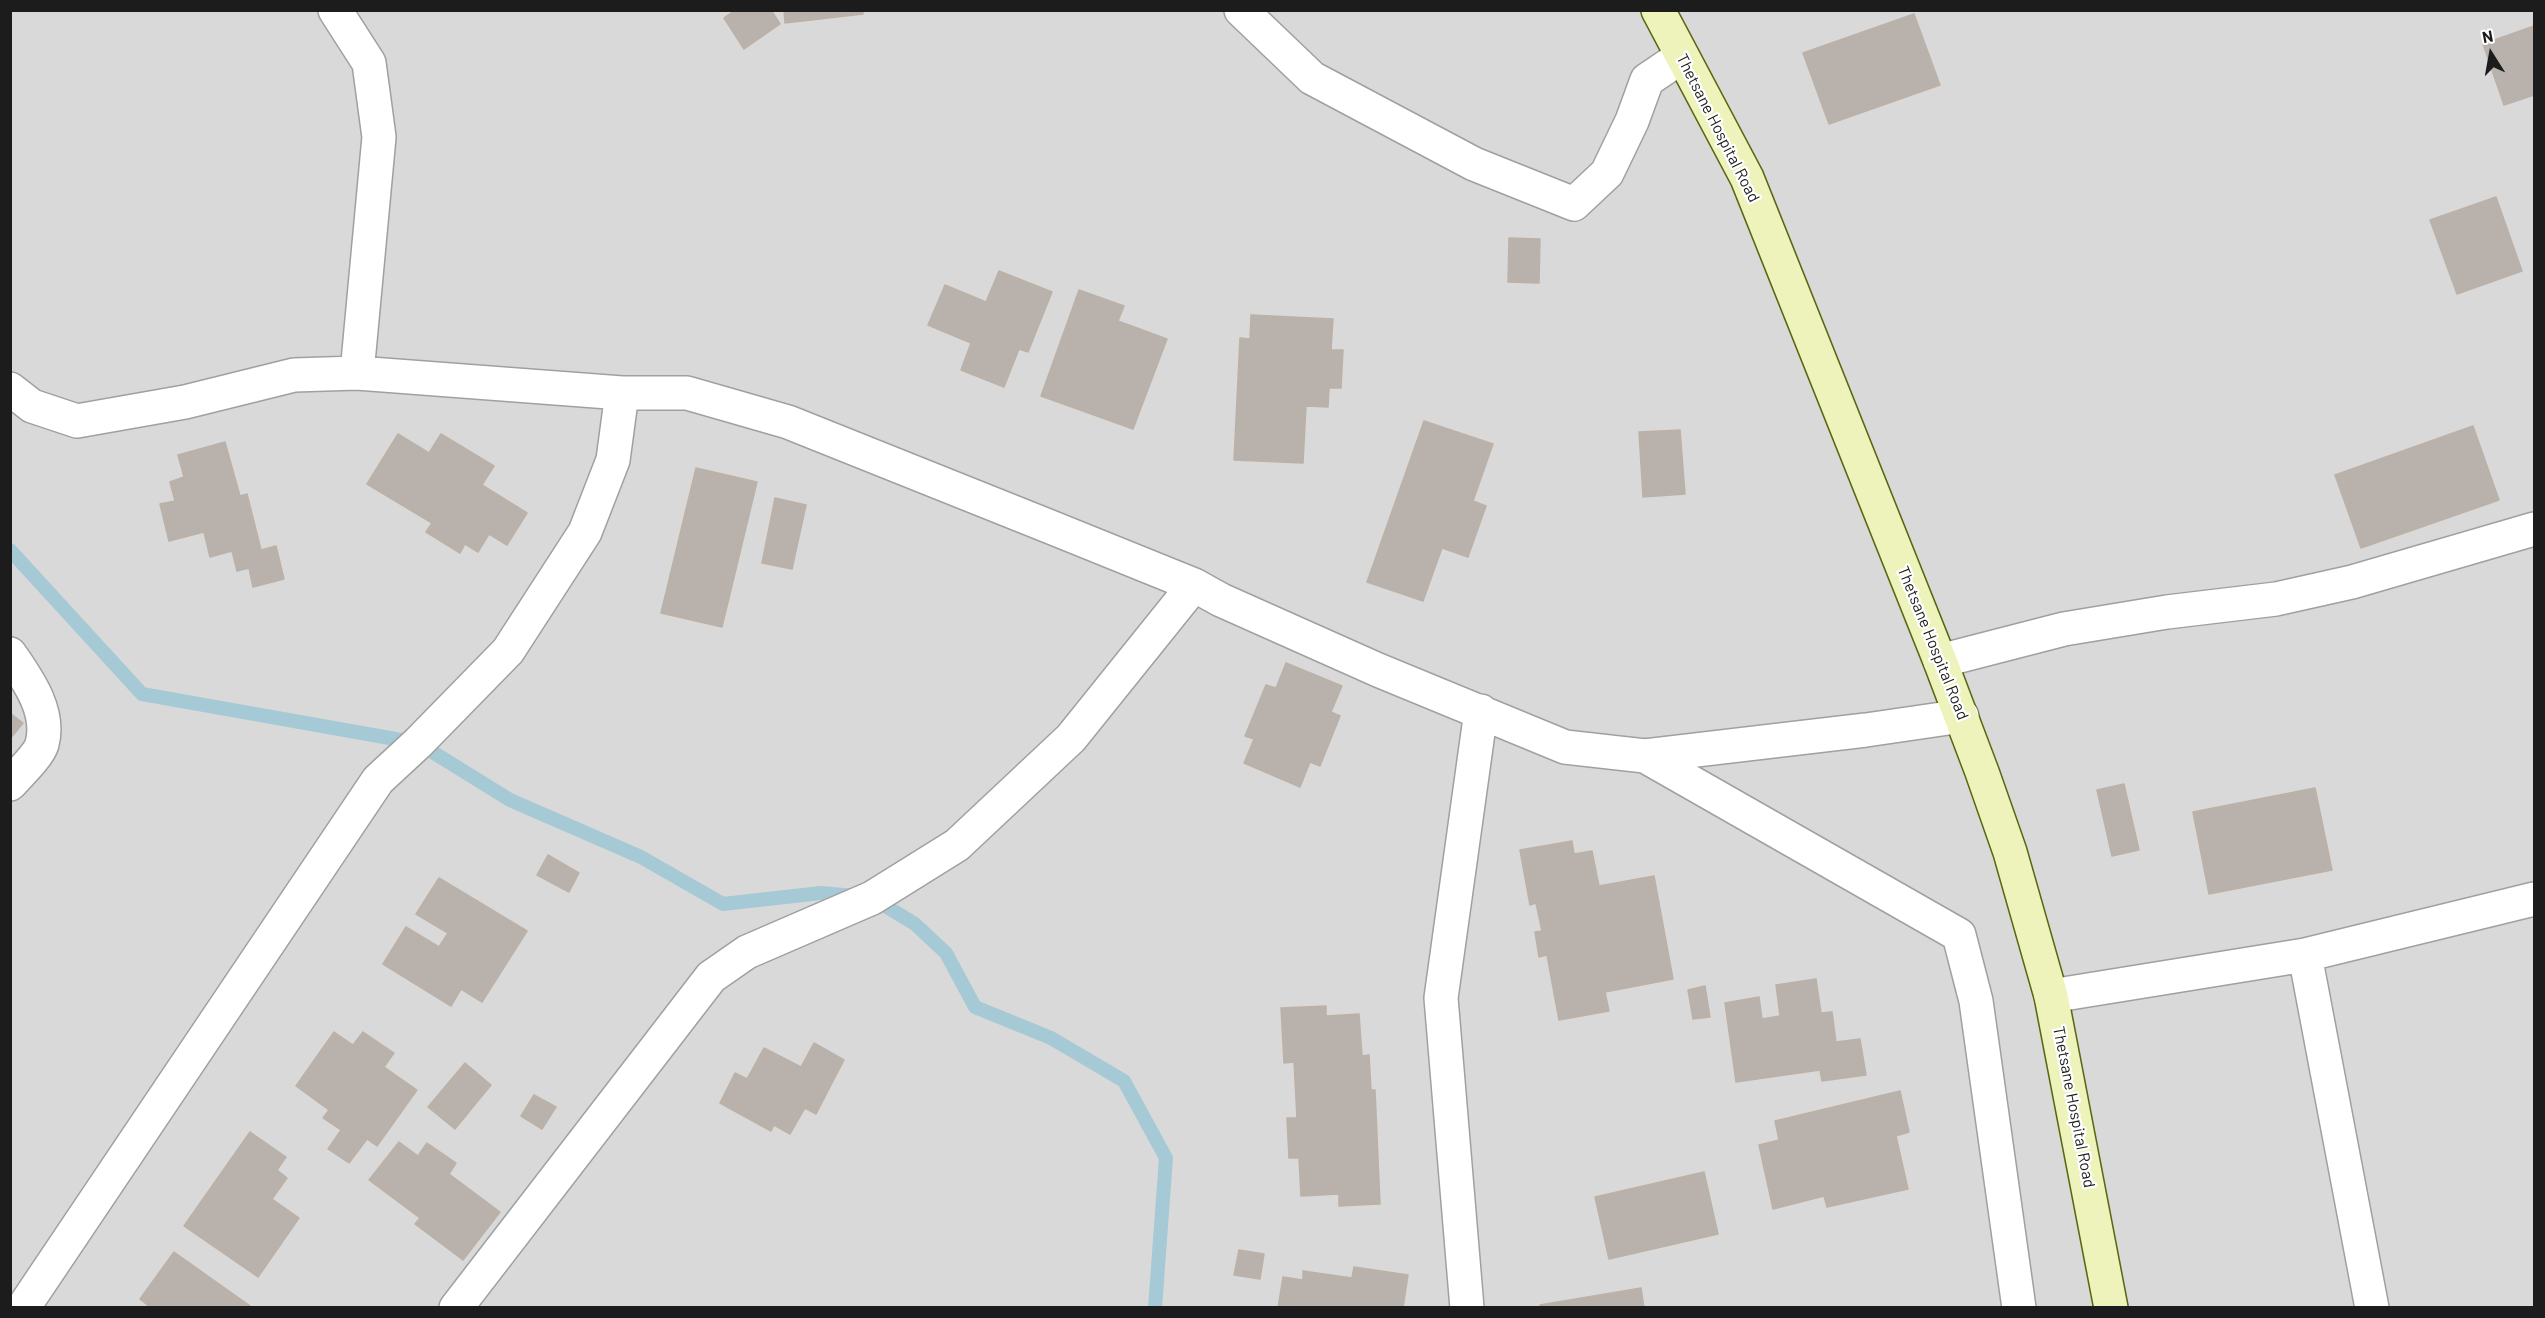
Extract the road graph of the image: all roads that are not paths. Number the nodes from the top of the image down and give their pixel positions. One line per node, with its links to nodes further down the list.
1 (335, 10): 5 (street)
2 (1241, 10): 4 (street)
3 (1658, 10): 4 (main road, Thetsane Hospital Road)
4 (1682, 57): 11 (main road, Thetsane Hospital Road)
5 (357, 373): 6 (street); 7 (street)
6 (10, 389)
7 (622, 393): 9 (street); 19 (street)
8 (2535, 529): 11 (street)
9 (1194, 585): 12 (street); 20 (street)
10 (10, 654): 15 (street)
11 (1941, 661): 13 (main road, Thetsane Hospital Road)
12 (1481, 711): 14 (street); 21 (street)
13 (1962, 716): 14 (street); 18 (main road, Thetsane Hospital Road)
14 (1645, 756): 22 (street)
15 (10, 784)
16 (2535, 899): 17 (street)
17 (2305, 955): 18 (street); 24 (street)
18 (2051, 996): 23 (main road, Thetsane Hospital Road)
19 (23, 1308)
20 (456, 1308)
21 (1467, 1308)
22 (2019, 1308)
23 (2111, 1308)
24 (2372, 1308)

